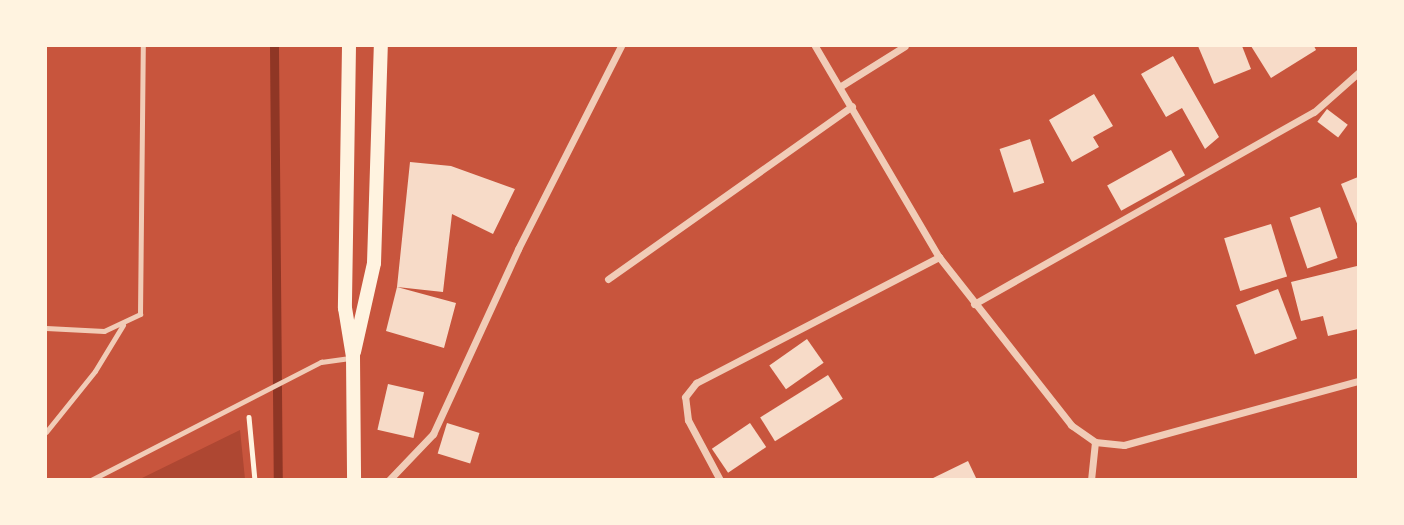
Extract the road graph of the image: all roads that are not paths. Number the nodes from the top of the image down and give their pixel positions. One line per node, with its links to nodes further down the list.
1 (142, 46): 13 (lane)
2 (349, 46): 15 (main road)
3 (382, 46): 15 (main road)
4 (621, 46): 21 (street)
5 (815, 46): 8 (street)
6 (905, 46): 8 (street)
7 (1359, 73): 12 (street)
8 (841, 86): 9 (street)
9 (852, 106): 10 (street); 11 (street)
10 (939, 257): 12 (street); 22 (street)
11 (608, 279)
12 (974, 304): 18 (street)
13 (123, 325): 14 (lane); 17 (lane)
14 (46, 328)
15 (353, 357): 19 (lane); 20 (main road)
16 (1359, 381): 18 (street)
17 (46, 432)
18 (1095, 442): 23 (street)
19 (91, 480)
20 (354, 480)
21 (389, 480)
22 (720, 480)
23 (1091, 480)

